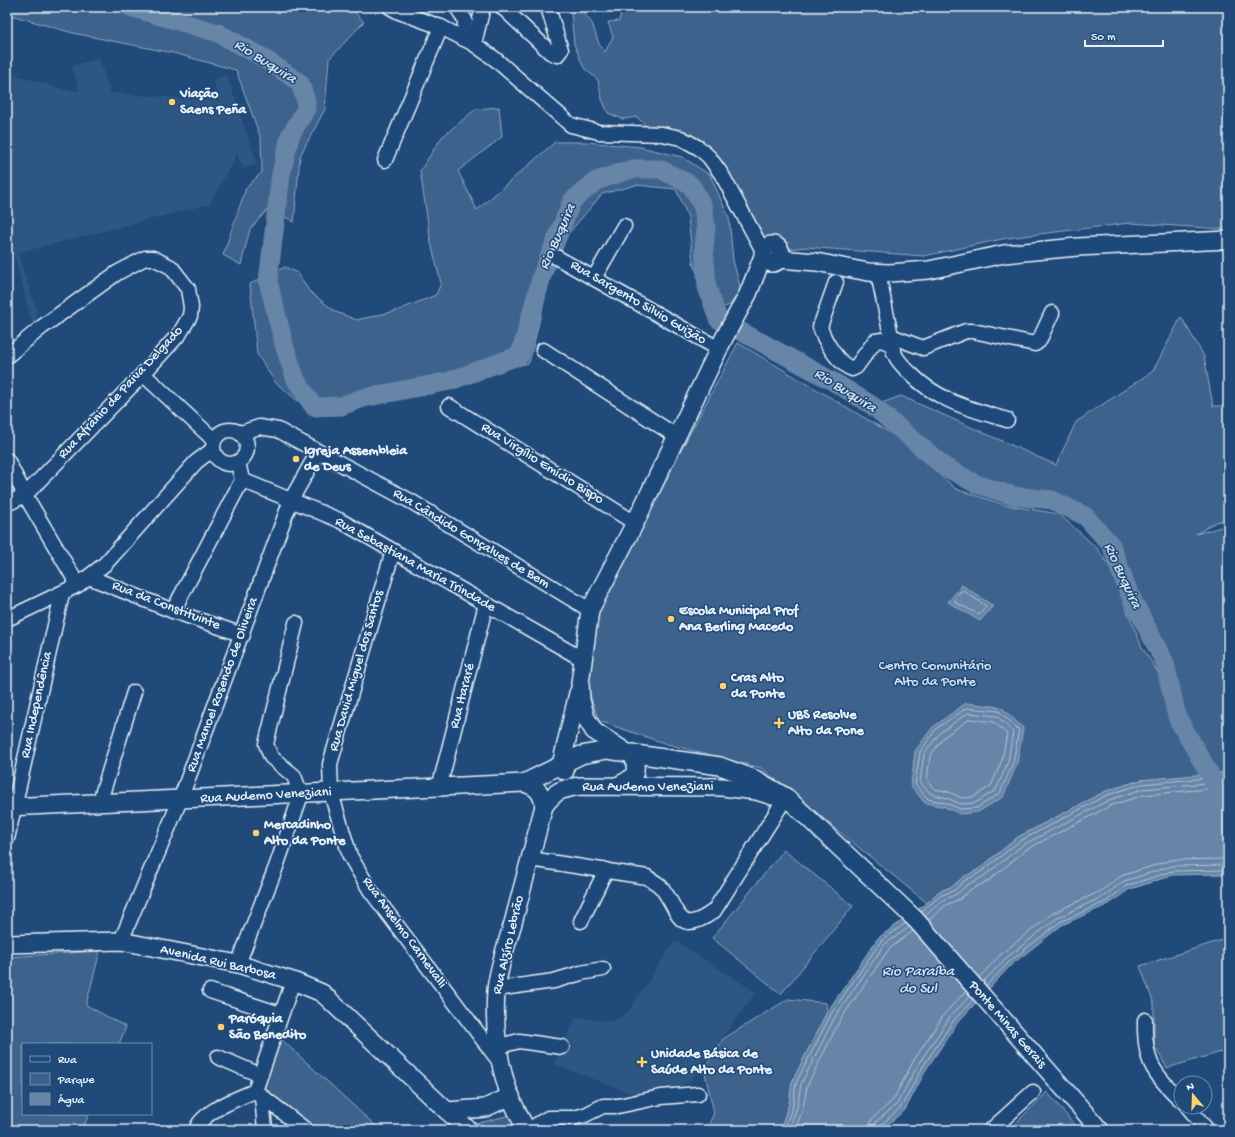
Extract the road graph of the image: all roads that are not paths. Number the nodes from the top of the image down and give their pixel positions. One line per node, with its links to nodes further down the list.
1 (390, 7): 6 (street)
2 (457, 7): 7 (street)
3 (483, 7): 7 (street)
4 (502, 7): 5 (street)
5 (548, 7)
6 (440, 27): 7 (street); 8 (street)
7 (469, 42): 11 (street)
8 (385, 160)
9 (624, 226): 14 (street)
10 (1228, 240): 13 (main road)
11 (772, 254): 13 (main road); 18 (main road)
12 (556, 257): 14 (street, Rua Sargento Silvio Guizão)
13 (878, 273): 17 (street)
14 (594, 278): 18 (street, Rua Sargento Silvio Guizão)
15 (836, 282): 17 (street)
16 (1052, 313): 17 (street)
17 (891, 340): 23 (street)
18 (721, 344): 25 (main road)
19 (543, 350): 25 (street)
20 (7, 356): 21 (street, Rua Afrânio de Paiva Delgado)
21 (143, 374): 26 (street); 31 (street, Rua Afrânio de Paiva Delgado)
22 (449, 406): 34 (street, Rua Virgílio Emídio Bispo)
23 (1006, 420)
24 (241, 433): 26 (street); 27 (street, Rua Cândido Gonçalves de Bem); 29 (street)
25 (676, 436): 34 (main road)
26 (213, 445): 29 (street); 36 (street)
27 (318, 452): 32 (street, Rua Manoel Rosendo de Oliveira); 40 (street, Rua Cândido Gonçalves de Bem)
28 (7, 460): 31 (street)
29 (238, 462): 30 (street)
30 (242, 480): 32 (street, Rua Sebastiana Maria Trindade); 41 (street)
31 (24, 495): 33 (street, Rua Afrânio de Paiva Delgado); 37 (street)
32 (291, 500): 35 (street, Rua Sebastiana Maria Trindade); 44 (street, Rua Manoel Rosendo de Oliveira)
33 (7, 504)
34 (635, 523): 40 (main road)
35 (393, 551): 39 (street, Rua Sebastiana Maria Trindade); 54 (street, Rua David Miguel dos Santos)
36 (89, 577): 37 (street); 41 (street, Rua da Constituinte)
37 (78, 585): 38 (street)
38 (62, 594): 42 (street); 60 (street, Rua Independência)
39 (486, 604): 45 (street, Rua Sebastiana Maria Trindade); 53 (street, Rua Itararé)
40 (590, 610): 45 (main road)
41 (173, 611): 44 (street, Rua da Constituinte)
42 (7, 619)
43 (296, 623): 55 (street)
44 (243, 635): 56 (street, Rua Manoel Rosendo de Oliveira)
45 (584, 660): 46 (main road)
46 (580, 683): 48 (main road); 49 (main road)
47 (134, 692): 58 (street)
48 (629, 752): 49 (main road, Rua Audemo Veneziani); 52 (main road); 57 (main road, Rua Audemo Veneziani)
49 (561, 765): 50 (main road, Rua Audemo Veneziani); 51 (main road)
50 (524, 783): 53 (main road, Rua Audemo Veneziani); 59 (main road)
51 (580, 786): 52 (main road, Rua Audemo Veneziani); 59 (main road, Rua Audemo Veneziani)
52 (617, 786): 57 (main road, Rua Audemo Veneziani)
53 (439, 788): 54 (main road, Rua Audemo Veneziani)
54 (331, 793): 55 (main road, Rua Audemo Veneziani); 76 (street, Rua Anselmo Carnevalli)
55 (301, 795): 56 (main road, Rua Audemo Veneziani); 68 (street)
56 (180, 800): 58 (main road, Rua Audemo Veneziani); 66 (street, Rua Manoel Rosendo de Oliveira)
57 (787, 800): 63 (street); 64 (main road, Rua Audemo Veneziani)
58 (100, 804): 60 (main road, Rua Audemo Veneziani)
59 (544, 806): 62 (main road, Rua Alzíro Lebrão)
60 (11, 807): 61 (street, Rua Independência)
61 (7, 839)
62 (530, 859): 63 (street); 71 (main road, Rua Alzíro Lebrão)
63 (606, 870): 65 (street)
64 (881, 886): 92 (main road, Ponte Minas Gerais)
65 (581, 921)
66 (121, 941): 67 (main road, Avenida Rui Barbosa); 68 (main road, Avenida Rui Barbosa)
67 (9, 944)
68 (238, 964): 70 (main road, Avenida Rui Barbosa)
69 (603, 969): 71 (street)
70 (293, 981): 73 (street); 84 (main road, Avenida Rui Barbosa)
71 (496, 988): 76 (main road, Rua Alzíro Lebrão)
72 (210, 991): 73 (street)
73 (280, 1014): 78 (street)
74 (1145, 1020): 81 (street)
75 (562, 1047): 76 (street)
76 (498, 1054): 83 (main road, Rua Alzíro Lebrão)
77 (218, 1057): 78 (street)
78 (260, 1075): 80 (street)
79 (1033, 1092): 91 (street)
80 (258, 1093): 86 (street); 87 (street); 88 (street)
81 (1173, 1093)
82 (698, 1094): 90 (street)
83 (511, 1096): 84 (main road); 90 (main road, Rua Alzíro Lebrão)
84 (447, 1111): 89 (main road, Avenida Rui Barbosa)
85 (1195, 1115): 93 (street)
86 (196, 1130)
87 (265, 1130)
88 (306, 1130)
89 (469, 1130)
90 (528, 1130)
91 (991, 1130)
92 (1100, 1130)
93 (1207, 1130)

